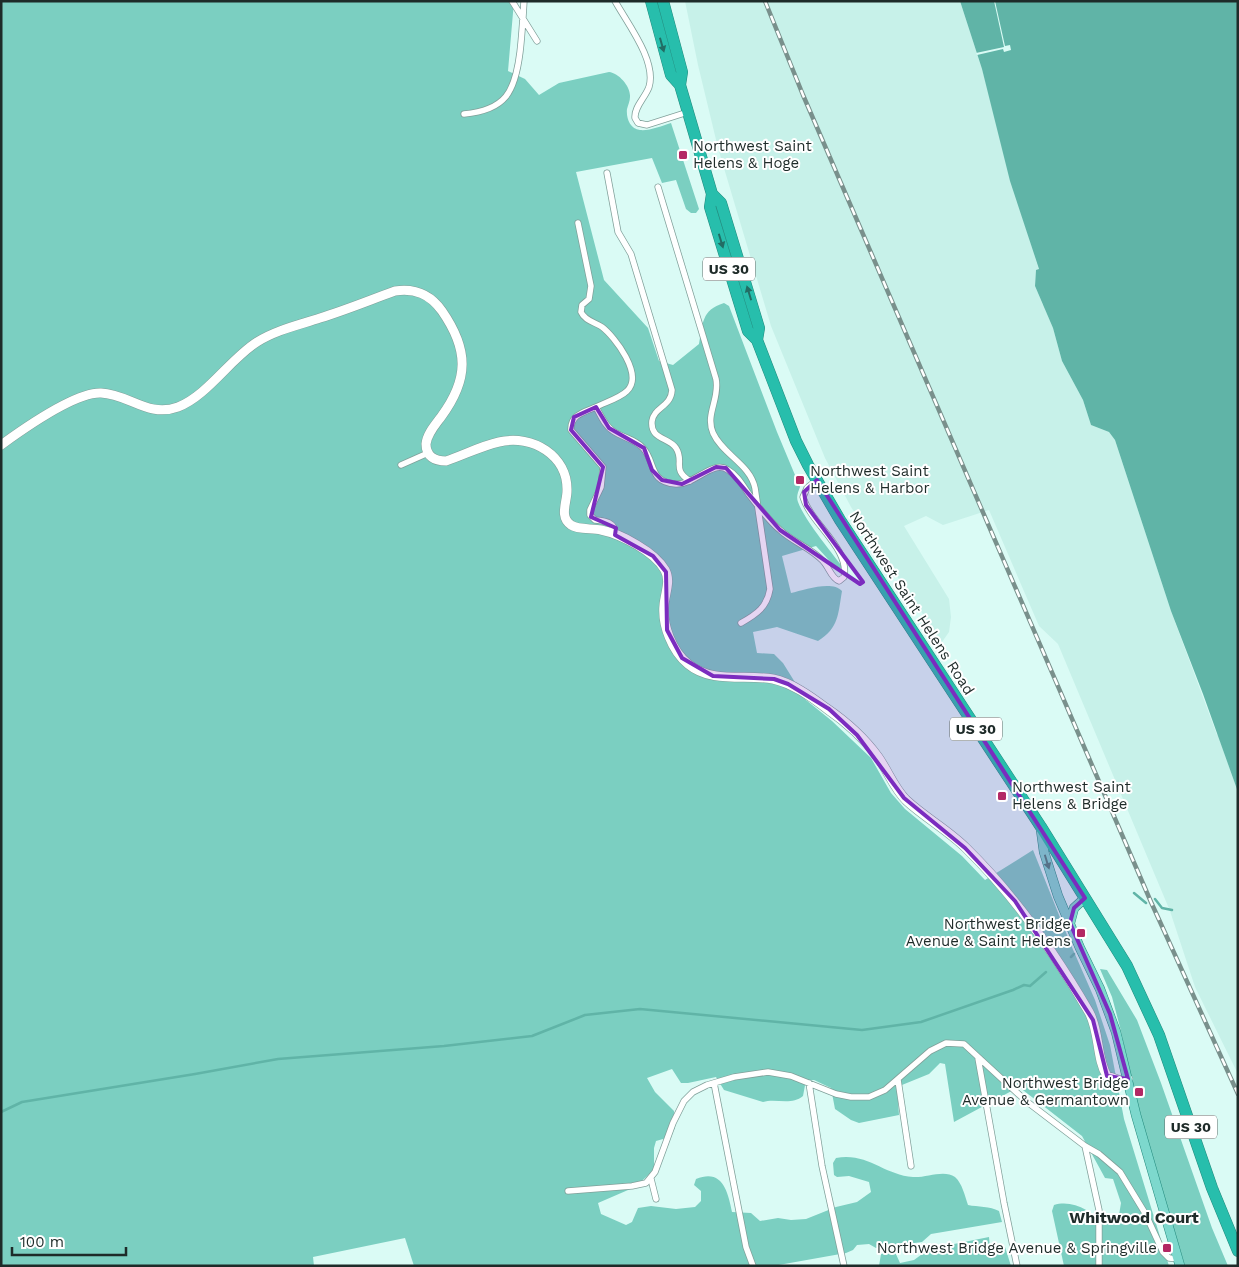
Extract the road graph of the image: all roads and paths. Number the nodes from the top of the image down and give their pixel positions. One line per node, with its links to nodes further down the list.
1 (512, 1): 6 (street)
2 (524, 1): 6 (street)
3 (614, 1): 9 (street)
4 (650, 1): 8 (highway, Northwest Saint Helens Road / US 30, one-way to 8)
5 (663, 1): 8 (highway, Northwest Saint Helens Road / US 30)
6 (523, 20): 7 (street); 10 (street)
7 (537, 41)
8 (680, 85): 9 (highway, Northwest Saint Helens Road / US 30)
9 (688, 112): 18 (highway, Northwest Saint Helens Road / US 30)
10 (464, 114)
11 (607, 173): 19 (street)
12 (658, 187): 20 (street)
13 (578, 222): 14 (street)
14 (596, 407): 19 (street); 21 (street)
15 (1, 445): 16 (main road)
16 (428, 453): 17 (street); 21 (main road)
17 (400, 465)
18 (817, 480): 20 (street); 23 (highway, Northwest Saint Helens Road / US 30)
19 (690, 481): 20 (street)
20 (758, 506): 22 (street)
21 (615, 535): 27 (main road)
22 (741, 623)
23 (1041, 827): 24 (highway, Northwest Saint Helens Road / US 30); 25 (main road, one-way to 25)
24 (1085, 898): 25 (main road); 36 (highway, Northwest Saint Helens Road / US 30)
25 (1070, 923): 27 (main road)
26 (978, 1058): 28 (street); 31 (street); 40 (street)
27 (1128, 1079): 37 (main road)
28 (898, 1080): 30 (street); 32 (street)
29 (714, 1083): 30 (street); 33 (street); 38 (street)
30 (809, 1083): 39 (street)
31 (1085, 1146): 37 (street); 41 (street)
32 (911, 1166)
33 (651, 1178): 34 (street); 35 (street)
34 (568, 1191)
35 (656, 1199)
36 (1238, 1251)
37 (1179, 1262)
38 (753, 1266)
39 (844, 1266)
40 (1017, 1266)
41 (1099, 1266)

